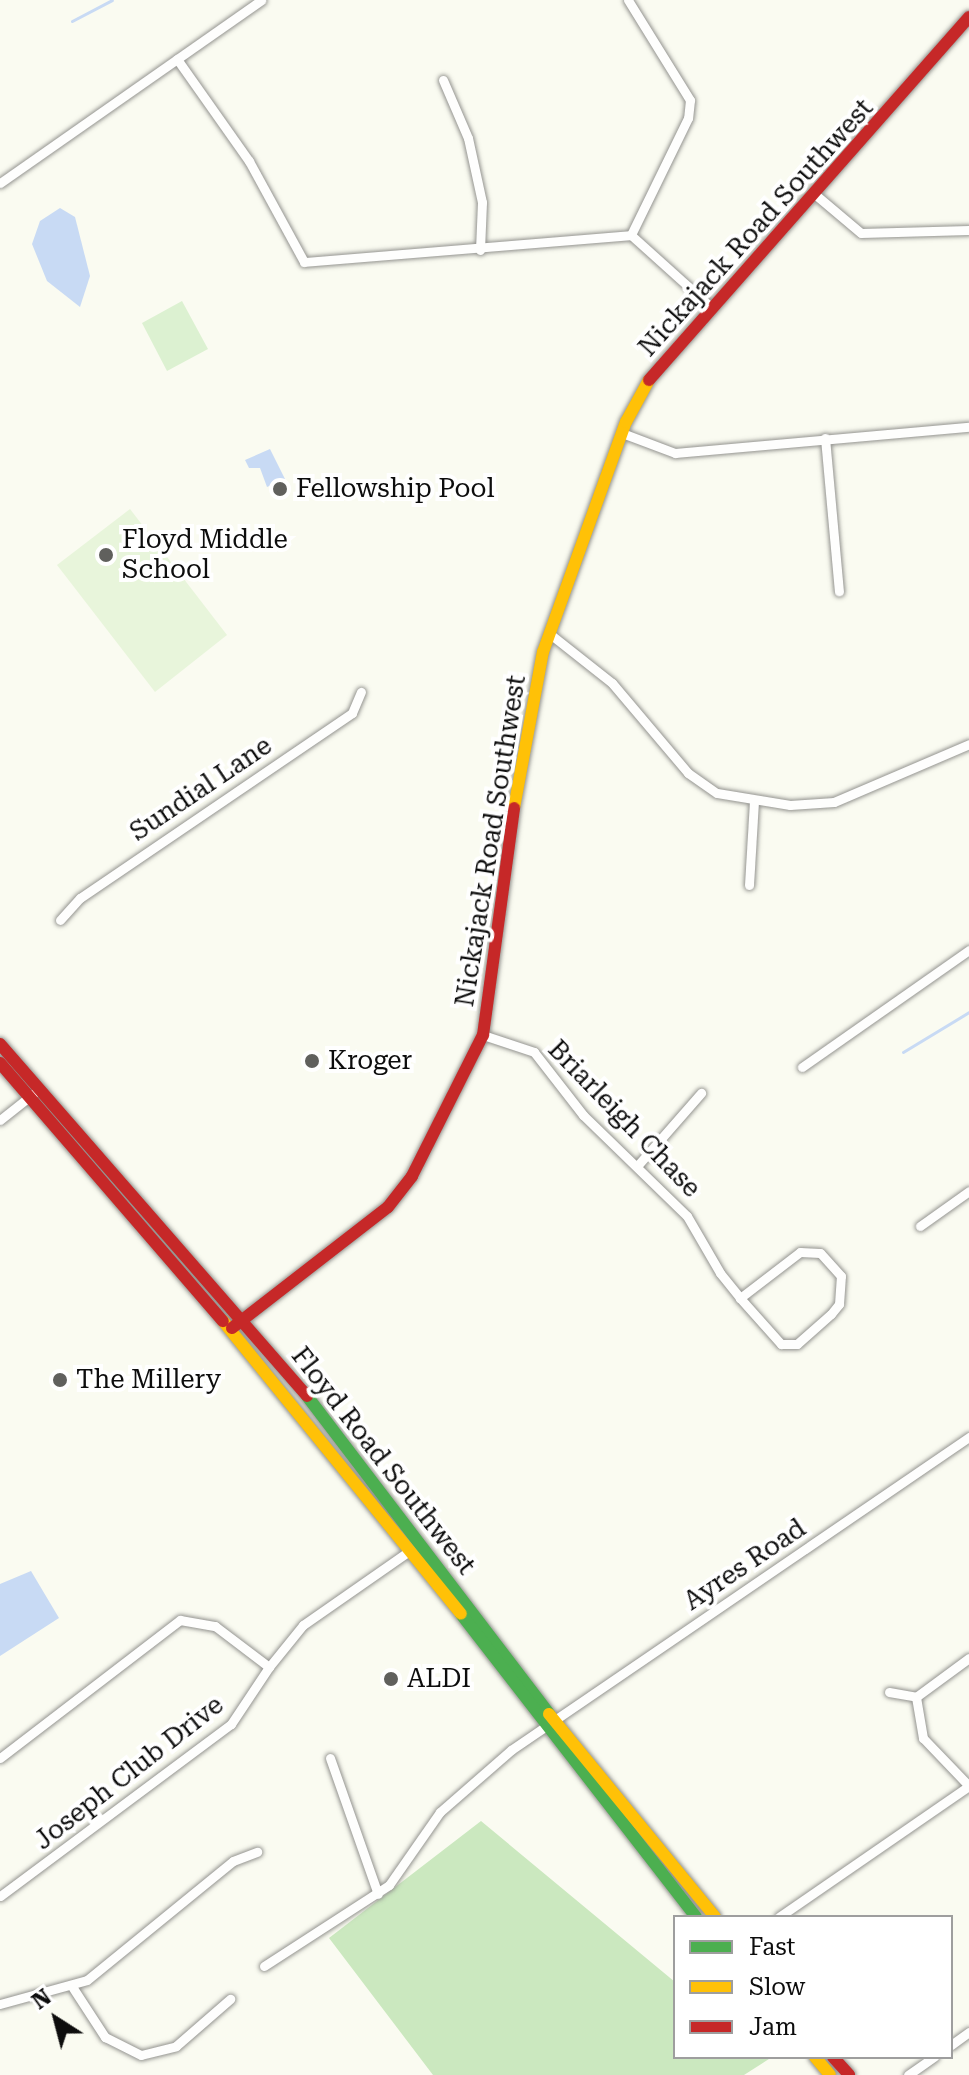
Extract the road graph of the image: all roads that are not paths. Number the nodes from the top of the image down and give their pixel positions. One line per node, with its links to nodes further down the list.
1 (261, 0): 4 (street)
2 (628, 0): 9 (street)
3 (969, 17): 7 (main road, Nickajack Road Southwest)
4 (177, 59): 6 (street); 10 (street)
5 (443, 80): 10 (street)
6 (0, 183)
7 (817, 196): 8 (street); 11 (main road, Nickajack Road Southwest)
8 (969, 230)
9 (631, 235): 10 (street); 11 (street)
10 (480, 250)
11 (711, 307): 13 (main road, Nickajack Road Southwest)
12 (969, 427): 14 (street)
13 (622, 433): 14 (street); 16 (main road, Nickajack Road Southwest)
14 (825, 438): 15 (street)
15 (839, 591)
16 (550, 634): 19 (street); 23 (main road, Nickajack Road Southwest)
17 (361, 692): 21 (street, Sundial Lane)
18 (969, 744): 19 (street)
19 (754, 801): 20 (street)
20 (749, 885)
21 (60, 920)
22 (969, 950): 26 (street)
23 (483, 1035): 30 (street, Briarleigh Chase); 34 (main road, Nickajack Road Southwest)
24 (0, 1044): 27 (main road, Floyd Road Southwest)
25 (0, 1063): 27 (main road, Floyd Road Southwest)
26 (802, 1067)
27 (35, 1092): 29 (street); 34 (main road, Floyd Road Southwest)
28 (701, 1093): 30 (street)
29 (0, 1120)
30 (638, 1165): 33 (street, Briarleigh Chase)
31 (969, 1191): 32 (street)
32 (920, 1226)
33 (740, 1298): 33 (street, Briarleigh Chase)
34 (238, 1324): 36 (main road, Floyd Road Southwest); 41 (main road, Floyd Road Southwest)
35 (969, 1437): 41 (street, Ayres Road)
36 (409, 1551): 38 (street, Joseph Club Drive); 41 (main road, Floyd Road Southwest)
37 (969, 1658): 40 (street)
38 (269, 1667): 42 (street); 47 (street, Joseph Club Drive)
39 (889, 1692): 40 (street)
40 (916, 1697): 44 (street)
41 (549, 1723): 46 (street, Ayres Road); 48 (main road, Floyd Road Southwest); 49 (main road, Floyd Road Southwest)
42 (0, 1758)
43 (330, 1758): 46 (street)
44 (969, 1786): 50 (street)
45 (257, 1852): 52 (street)
46 (378, 1894): 51 (street, Ayres Road)
47 (0, 1896)
48 (694, 1915)
49 (713, 1915)
50 (782, 1915)
51 (264, 1966)
52 (73, 1988): 53 (street); 54 (street)
53 (230, 1999)
54 (0, 2004)
55 (817, 2059): 58 (main road)
56 (835, 2059): 59 (main road)
57 (931, 2059): 60 (street)
58 (830, 2075)
59 (849, 2075)
60 (908, 2075)

